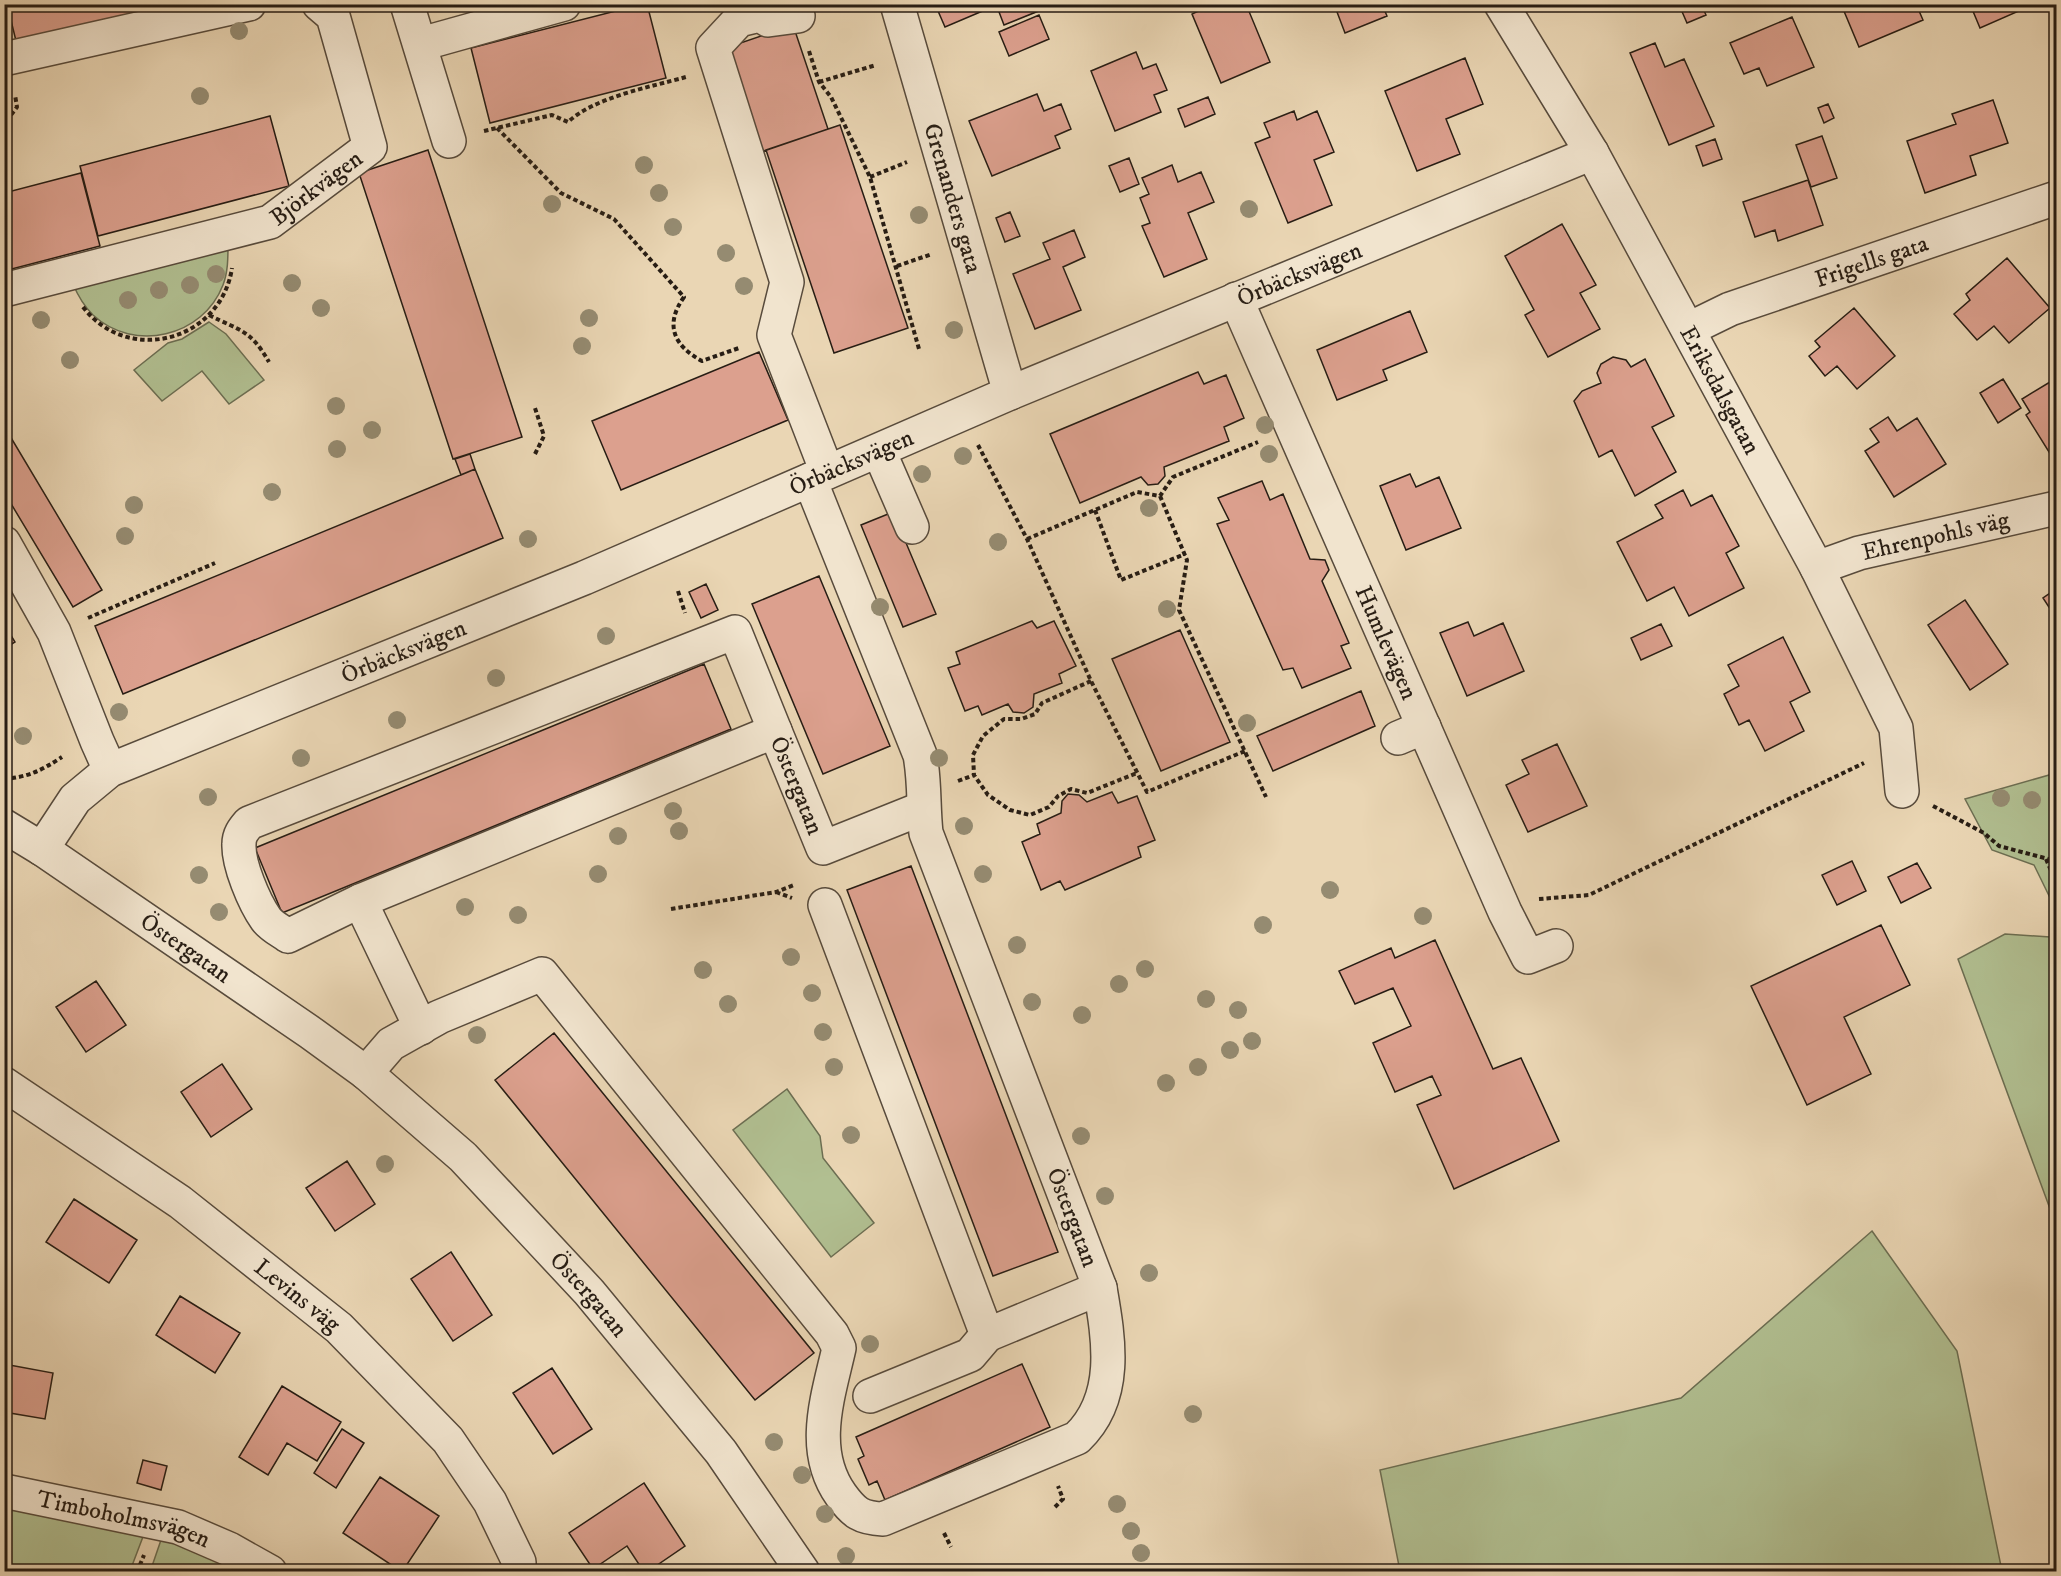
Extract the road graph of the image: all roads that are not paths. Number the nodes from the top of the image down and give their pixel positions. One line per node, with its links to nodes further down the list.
1 (249, 4): 9 (street)
2 (319, 4): 13 (street, Björkvägen)
3 (407, 4): 8 (street)
4 (564, 4): 8 (street)
5 (897, 4): 16 (street, Grenanders gata)
6 (1512, 8): 11 (street, Eriksdalsgatan)
7 (798, 16): 18 (street)
8 (421, 44): 10 (street)
9 (4, 59)
10 (449, 141)
11 (1592, 153): 14 (street, Örbäcksvägen); 15 (street, Eriksdalsgatan)
12 (2056, 198): 15 (street, Frigells gata)
13 (4, 290)
14 (1236, 299): 16 (street, Örbäcksvägen); 31 (street, Humlevägen)
15 (1689, 329): 22 (street, Eriksdalsgatan)
16 (1010, 393): 17 (street, Örbäcksvägen)
17 (879, 450): 18 (street, Örbäcksvägen); 20 (street)
18 (818, 476): 24 (street, Örbäcksvägen); 26 (street)
19 (2056, 508): 22 (street, Ehrenpohls väg)
20 (912, 527)
21 (4, 543): 24 (street)
22 (1817, 568): 25 (street, Eriksdalsgatan)
23 (775, 731): 26 (street, Östergatan); 29 (street, Östergatan); 29 (street, Östergatan)
24 (110, 770): 28 (street, Örbäcksvägen)
25 (1902, 791)
26 (923, 808): 35 (street, Östergatan)
27 (4, 825): 28 (street, Östergatan)
28 (42, 849): 33 (street, Östergatan)
29 (360, 901): 32 (street)
30 (825, 905): 36 (street)
31 (1556, 946)
32 (421, 1028): 33 (street, Östergatan); 35 (street, Östergatan)
33 (366, 1073): 41 (street, Östergatan)
34 (4, 1084): 40 (street, Levins väg)
35 (1100, 1288): 36 (street)
36 (987, 1335): 37 (street)
37 (870, 1396)
38 (4, 1491): 39 (street, Timboholmsvägen)
39 (270, 1572)
40 (519, 1572)
41 (803, 1572)

